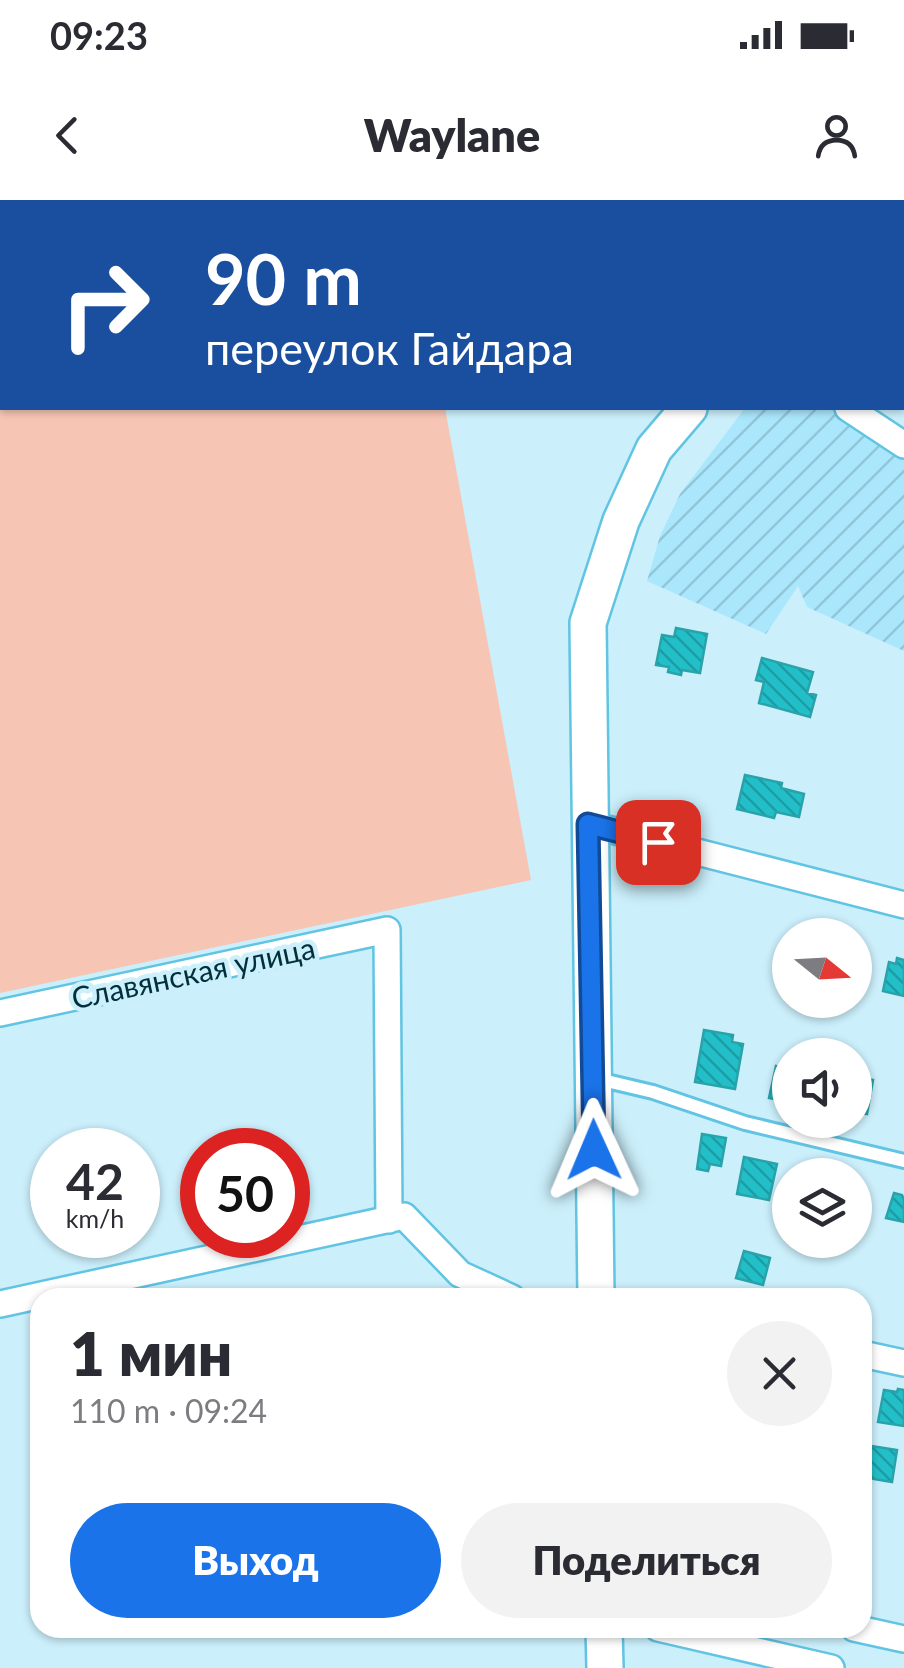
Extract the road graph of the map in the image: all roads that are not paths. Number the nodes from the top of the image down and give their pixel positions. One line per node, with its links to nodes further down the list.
1 (687, 410): 4 (main road)
2 (851, 410): 3 (street)
3 (904, 445)
4 (588, 824): 5 (street); 7 (main road)
5 (904, 905)
6 (0, 1013): 9 (street, Славянская улица)
7 (592, 1077): 8 (lane); 12 (main road)
8 (904, 1161)
9 (390, 1220): 10 (street); 11 (street)
10 (74, 1288)
11 (490, 1288)
12 (596, 1288)
13 (30, 1298): 14 (street)
14 (0, 1304)
15 (872, 1356): 16 (street)
16 (904, 1363)
17 (872, 1632): 20 (street)
18 (604, 1638): 21 (main road)
19 (701, 1638): 22 (street)
20 (904, 1639)
21 (605, 1668)
22 (831, 1668)

